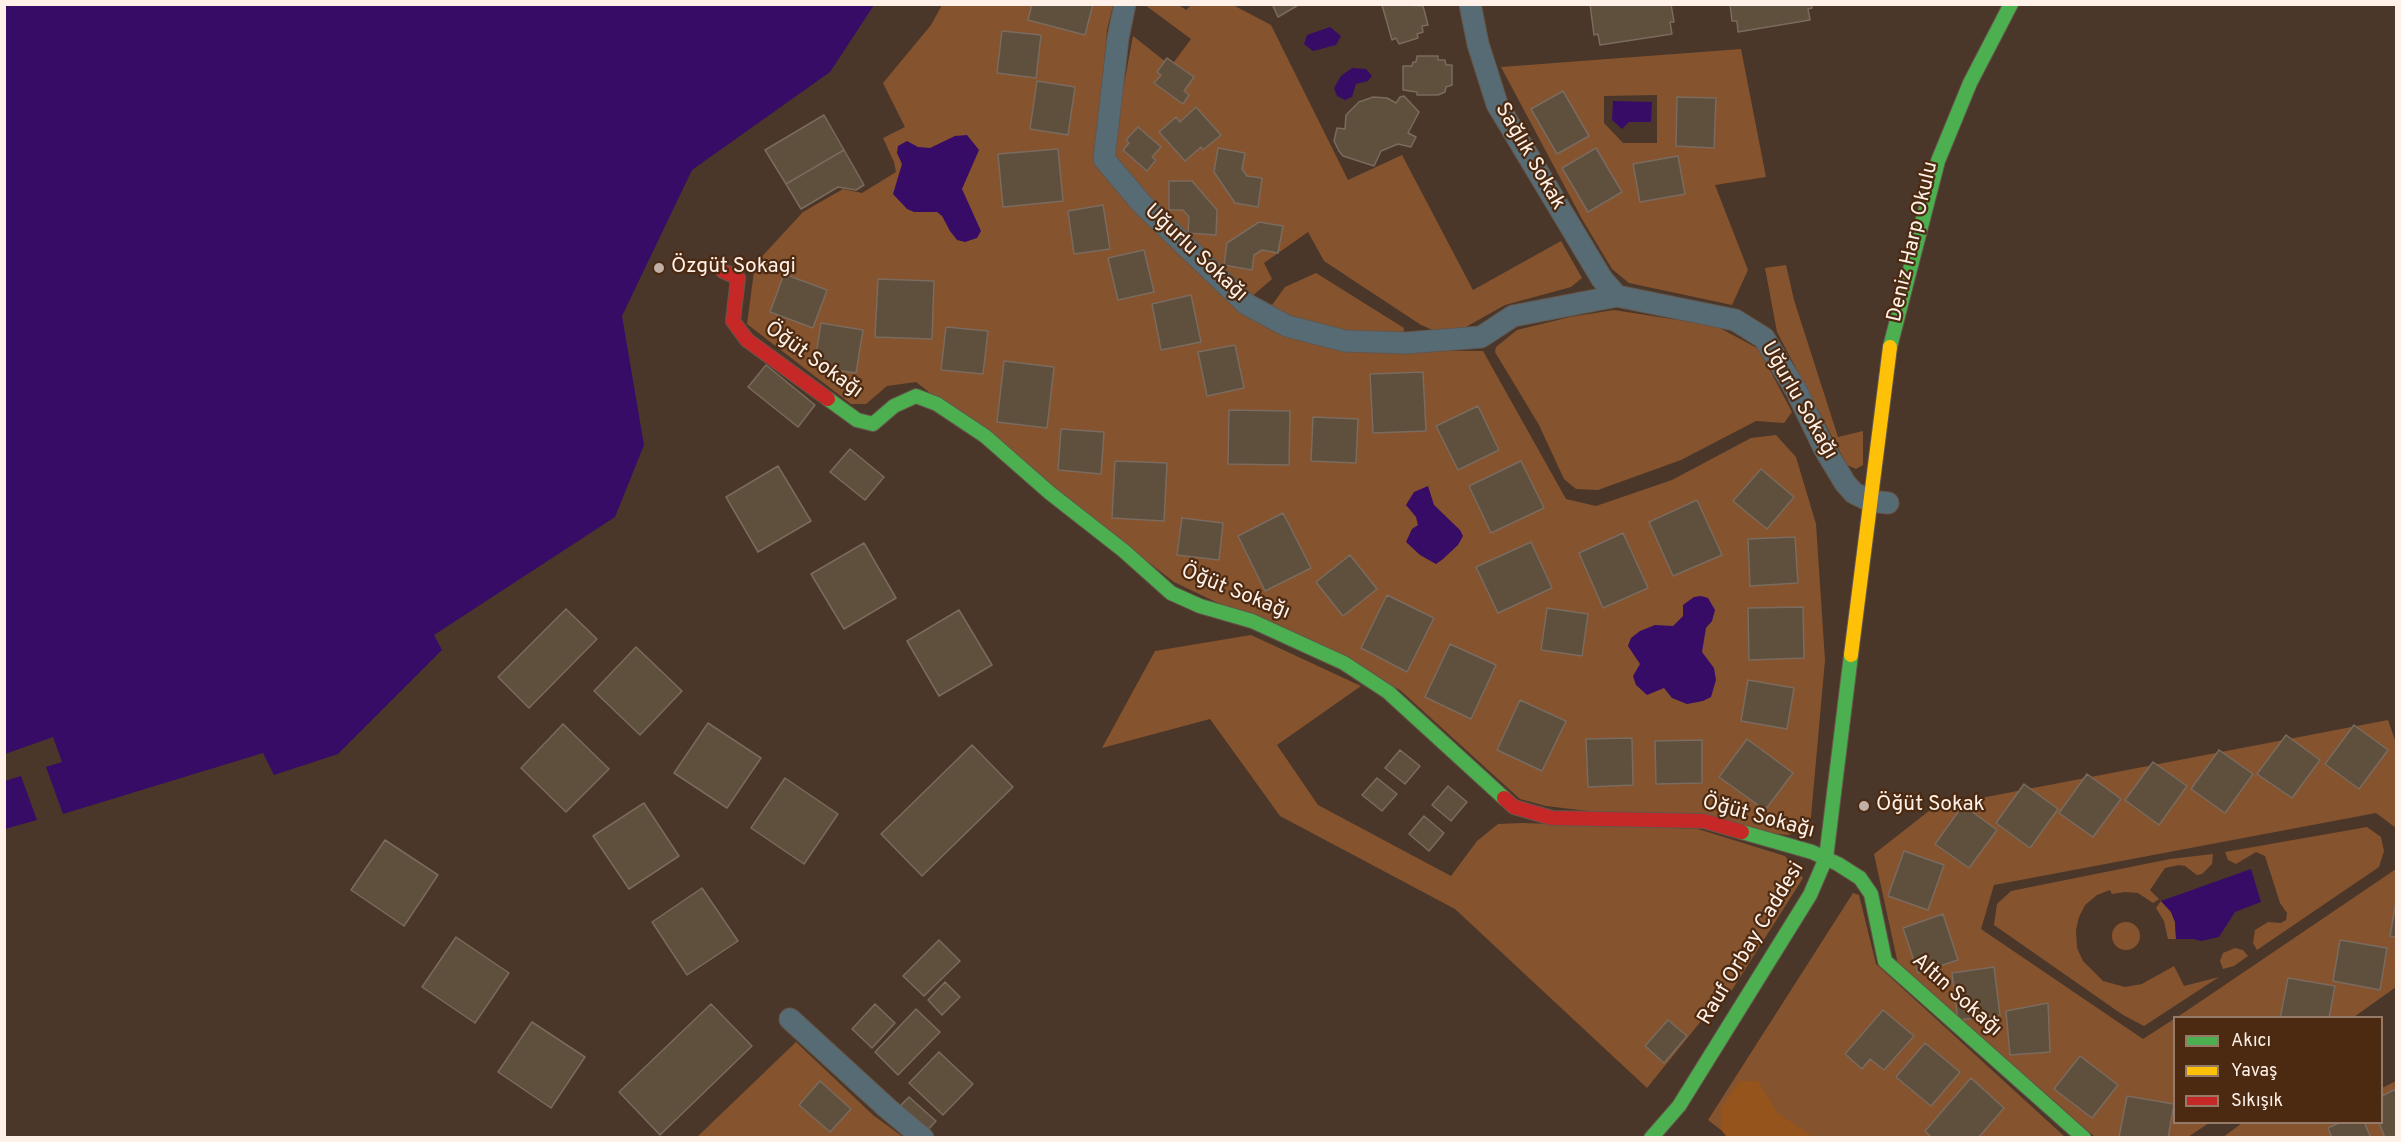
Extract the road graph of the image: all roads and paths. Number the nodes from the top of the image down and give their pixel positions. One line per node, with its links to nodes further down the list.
1 (1125, 4): 7 (street, Uğurlu Sokağı)
2 (1470, 4): 7 (street, Sağlık Sokak)
3 (2011, 4): 8 (street, Deniz Harp Okulu)
4 (2004, 49): 5 (street)
5 (1995, 65)
6 (723, 271): 9 (street, Öğüt Sokağı)
7 (1617, 296): 8 (street, Uğurlu Sokağı)
8 (1883, 504): 9 (street, Rauf Orbay Caddesi)
9 (1835, 859): 10 (street, Rauf Orbay Caddesi); 13 (street, Rauf Orbay Caddesi); 14 (street, Altın Sokağı)
10 (1779, 971)
11 (790, 1019): 12 (street)
12 (923, 1137)
13 (1651, 1137)
14 (2084, 1137)

